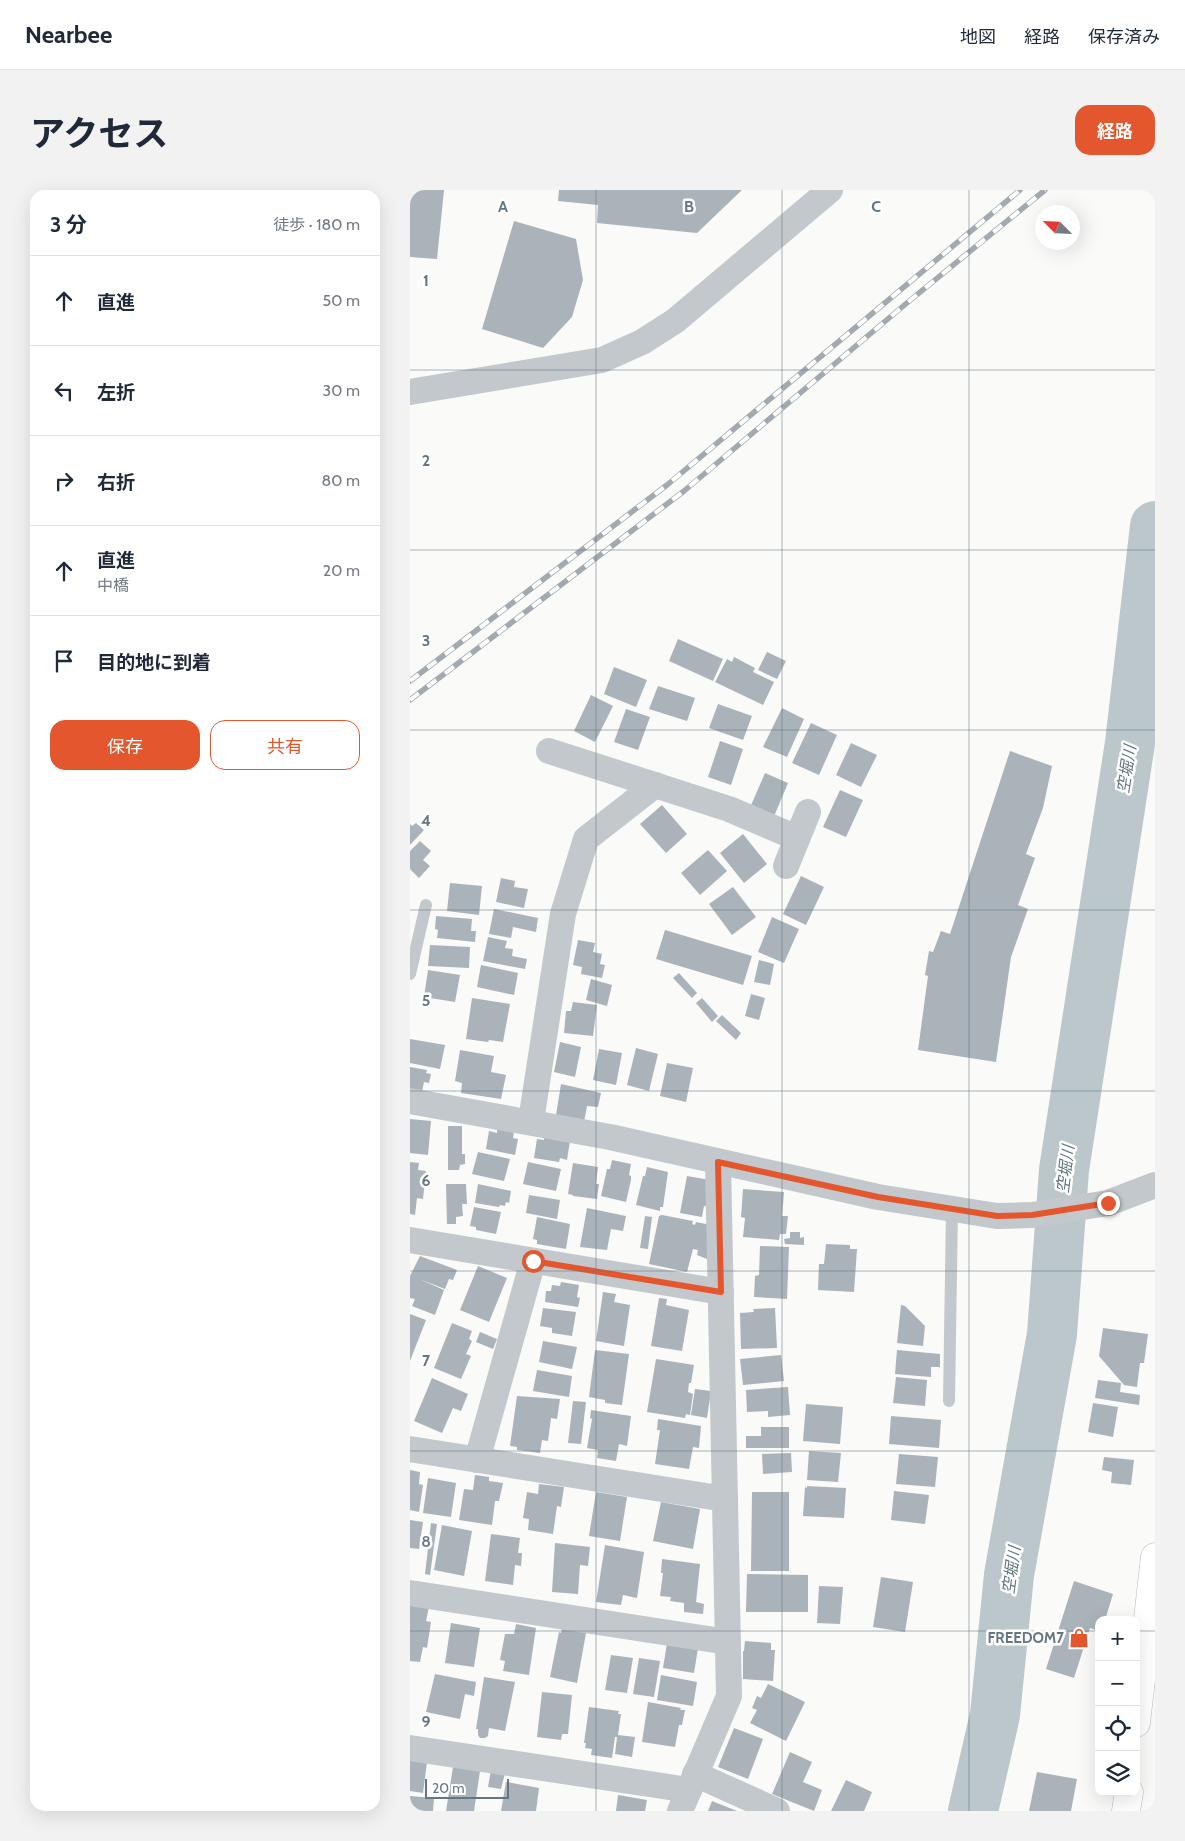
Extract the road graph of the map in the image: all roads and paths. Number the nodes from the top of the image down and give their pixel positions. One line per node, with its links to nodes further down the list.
1 (830, 190): 2 (street)
2 (410, 392)
3 (549, 751): 4 (street)
4 (655, 784): 6 (street); 11 (street)
5 (808, 812): 6 (street)
6 (797, 838): 7 (street)
7 (786, 866)
8 (426, 905): 9 (lane)
9 (410, 974)
10 (410, 1101): 11 (street)
11 (531, 1121): 12 (street)
12 (718, 1162): 14 (street); 17 (street)
13 (1155, 1185): 14 (street)
14 (952, 1209): 18 (lane)
15 (410, 1240): 16 (street)
16 (533, 1261): 17 (street); 20 (street)
17 (721, 1292): 21 (street)
18 (949, 1401)
19 (410, 1449): 20 (street)
20 (477, 1460): 21 (street)
21 (725, 1499): 24 (street)
22 (1155, 1557): 25 (main road)
23 (410, 1594): 24 (street)
24 (728, 1642): 27 (street)
25 (1138, 1706)
26 (410, 1748): 27 (street)
27 (688, 1792): 29 (street)
28 (1128, 1796): 30 (main road)
29 (777, 1811)
30 (1126, 1811)

